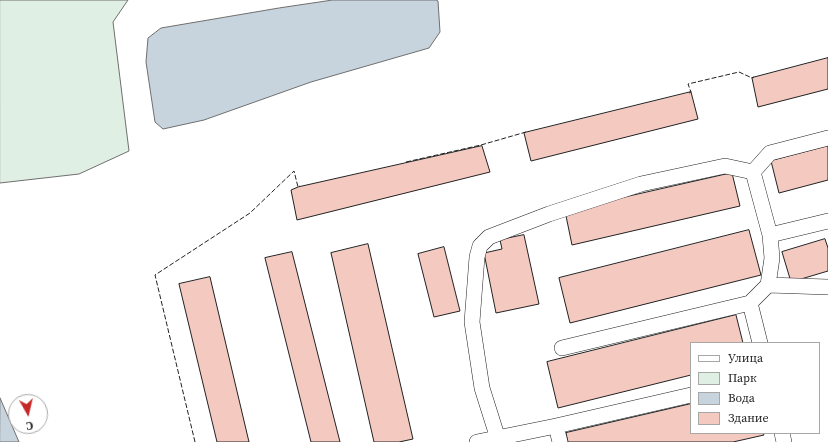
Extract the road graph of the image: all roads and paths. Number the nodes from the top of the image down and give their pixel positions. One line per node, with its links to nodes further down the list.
1 (828, 138): 2 (lane)
2 (753, 172): 4 (lane); 12 (lane)
3 (828, 221): 4 (lane)
4 (770, 235): 5 (lane)
5 (768, 285): 6 (lane); 7 (lane)
6 (828, 287)
7 (750, 303): 8 (lane); 9 (lane)
8 (760, 342)
9 (562, 348)
10 (690, 395): 11 (lane)
11 (556, 426): 12 (lane); 14 (lane)
12 (499, 440): 13 (lane)
13 (477, 442)
14 (560, 442)

